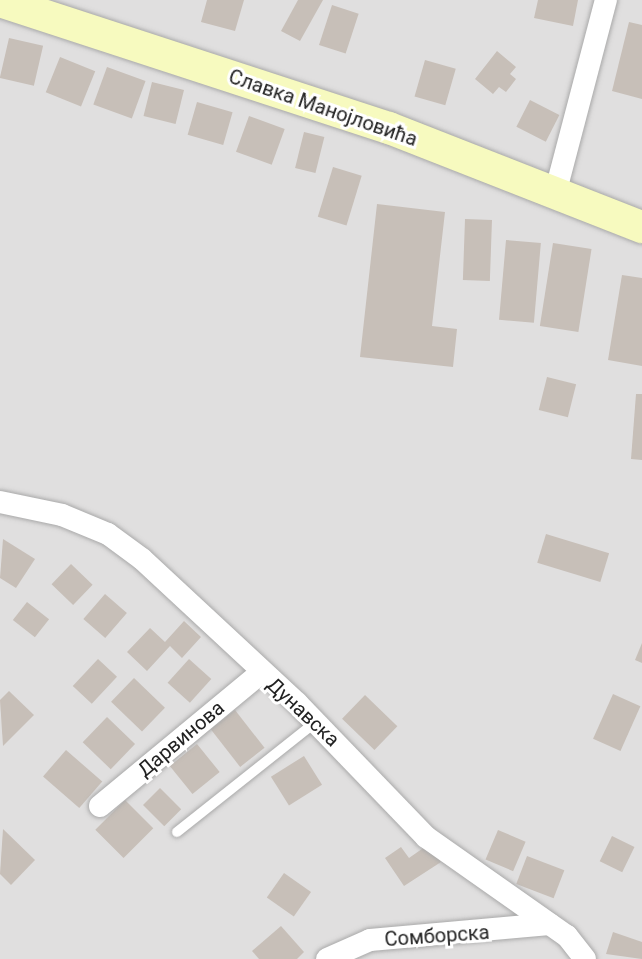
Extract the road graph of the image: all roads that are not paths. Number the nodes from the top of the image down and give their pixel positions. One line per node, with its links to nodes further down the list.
1 (606, 0): 3 (street)
2 (0, 1): 3 (main road, Славка Манојловића)
3 (555, 194): 4 (main road, Славка Манојловића)
4 (642, 227)
5 (0, 502): 6 (street, Дунавска)
6 (261, 673): 7 (street, Дунавска); 8 (street, Дарвинова)
7 (316, 723): 9 (lane); 10 (street, Дунавска)
8 (100, 806)
9 (177, 832)
10 (549, 924): 11 (street, Сомборска); 12 (street, Дунавска)
11 (327, 959)
12 (585, 959)

